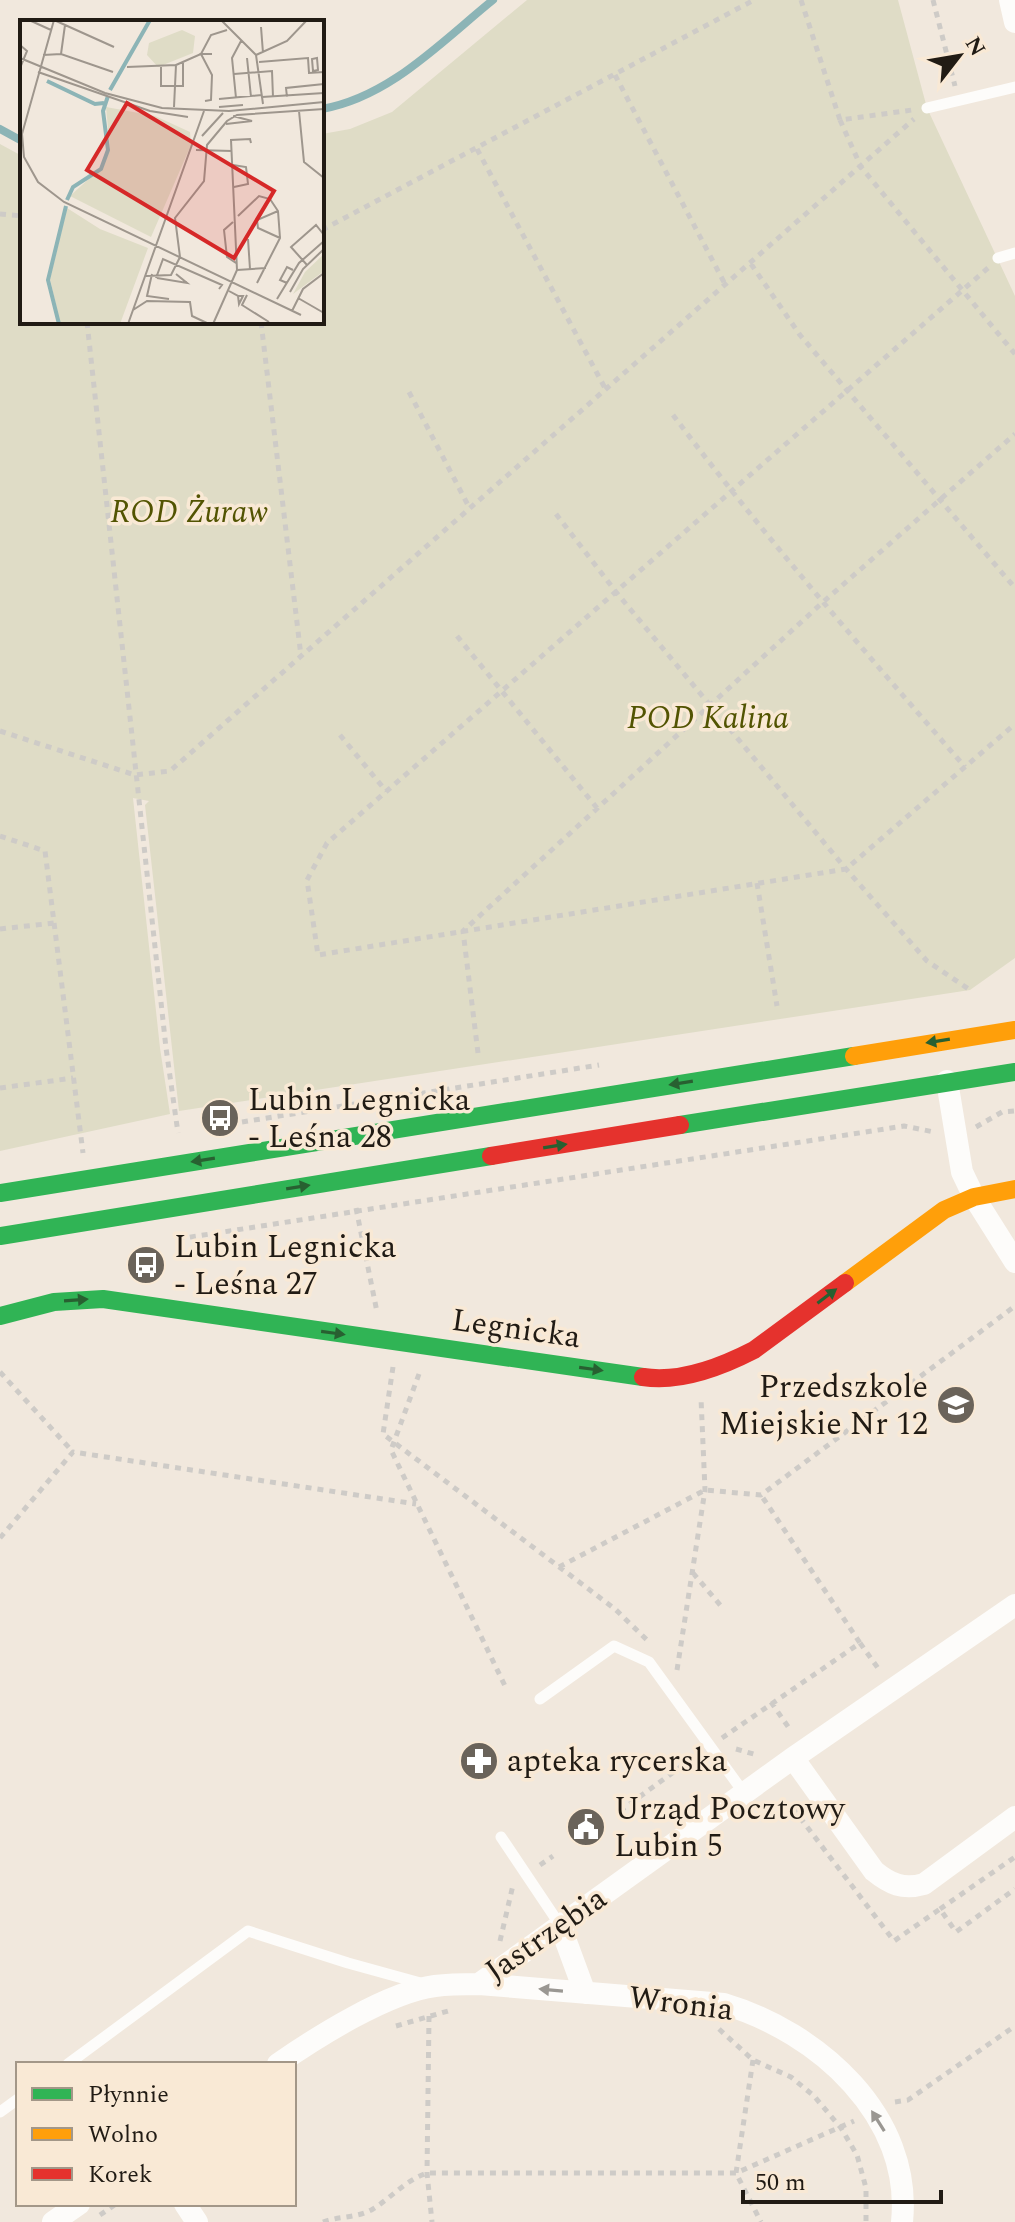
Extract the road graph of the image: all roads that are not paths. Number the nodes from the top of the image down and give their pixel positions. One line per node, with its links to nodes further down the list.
1 (1010, 0): 2 (street)
2 (1015, 22)
3 (1015, 87): 4 (lane)
4 (927, 108)
5 (1015, 253): 6 (lane)
6 (998, 258)
7 (1015, 1030): 11 (main road, one-way to 11)
8 (1015, 1072): 9 (main road)
9 (947, 1081): 12 (street); 13 (main road, one-way to 9)
10 (1015, 1189): 12 (main road, Legnicka)
11 (0, 1193)
12 (974, 1197): 14 (street); 15 (main road, Legnicka, one-way to 12)
13 (0, 1236)
14 (1015, 1262)
15 (0, 1316)
16 (1015, 1605): 18 (street, Jastrzębia)
17 (540, 1699): 19 (lane)
18 (794, 1748): 19 (street, Jastrzębia); 20 (street)
19 (752, 1801): 22 (street, Jastrzębia)
20 (1015, 1817)
21 (501, 1837): 22 (lane)
22 (560, 1925): 23 (street, Jastrzębia); 25 (street)
23 (479, 1984): 24 (street, Jastrzębia); 25 (street, Wronia, one-way to 23)
24 (432, 1986): 26 (lane); 27 (street, Jastrzębia)
25 (585, 1993): 30 (street, Wronia, one-way to 25)
26 (71, 2062)
27 (281, 2062)
28 (76, 2206): 29 (street)
29 (53, 2222)
30 (902, 2222)

